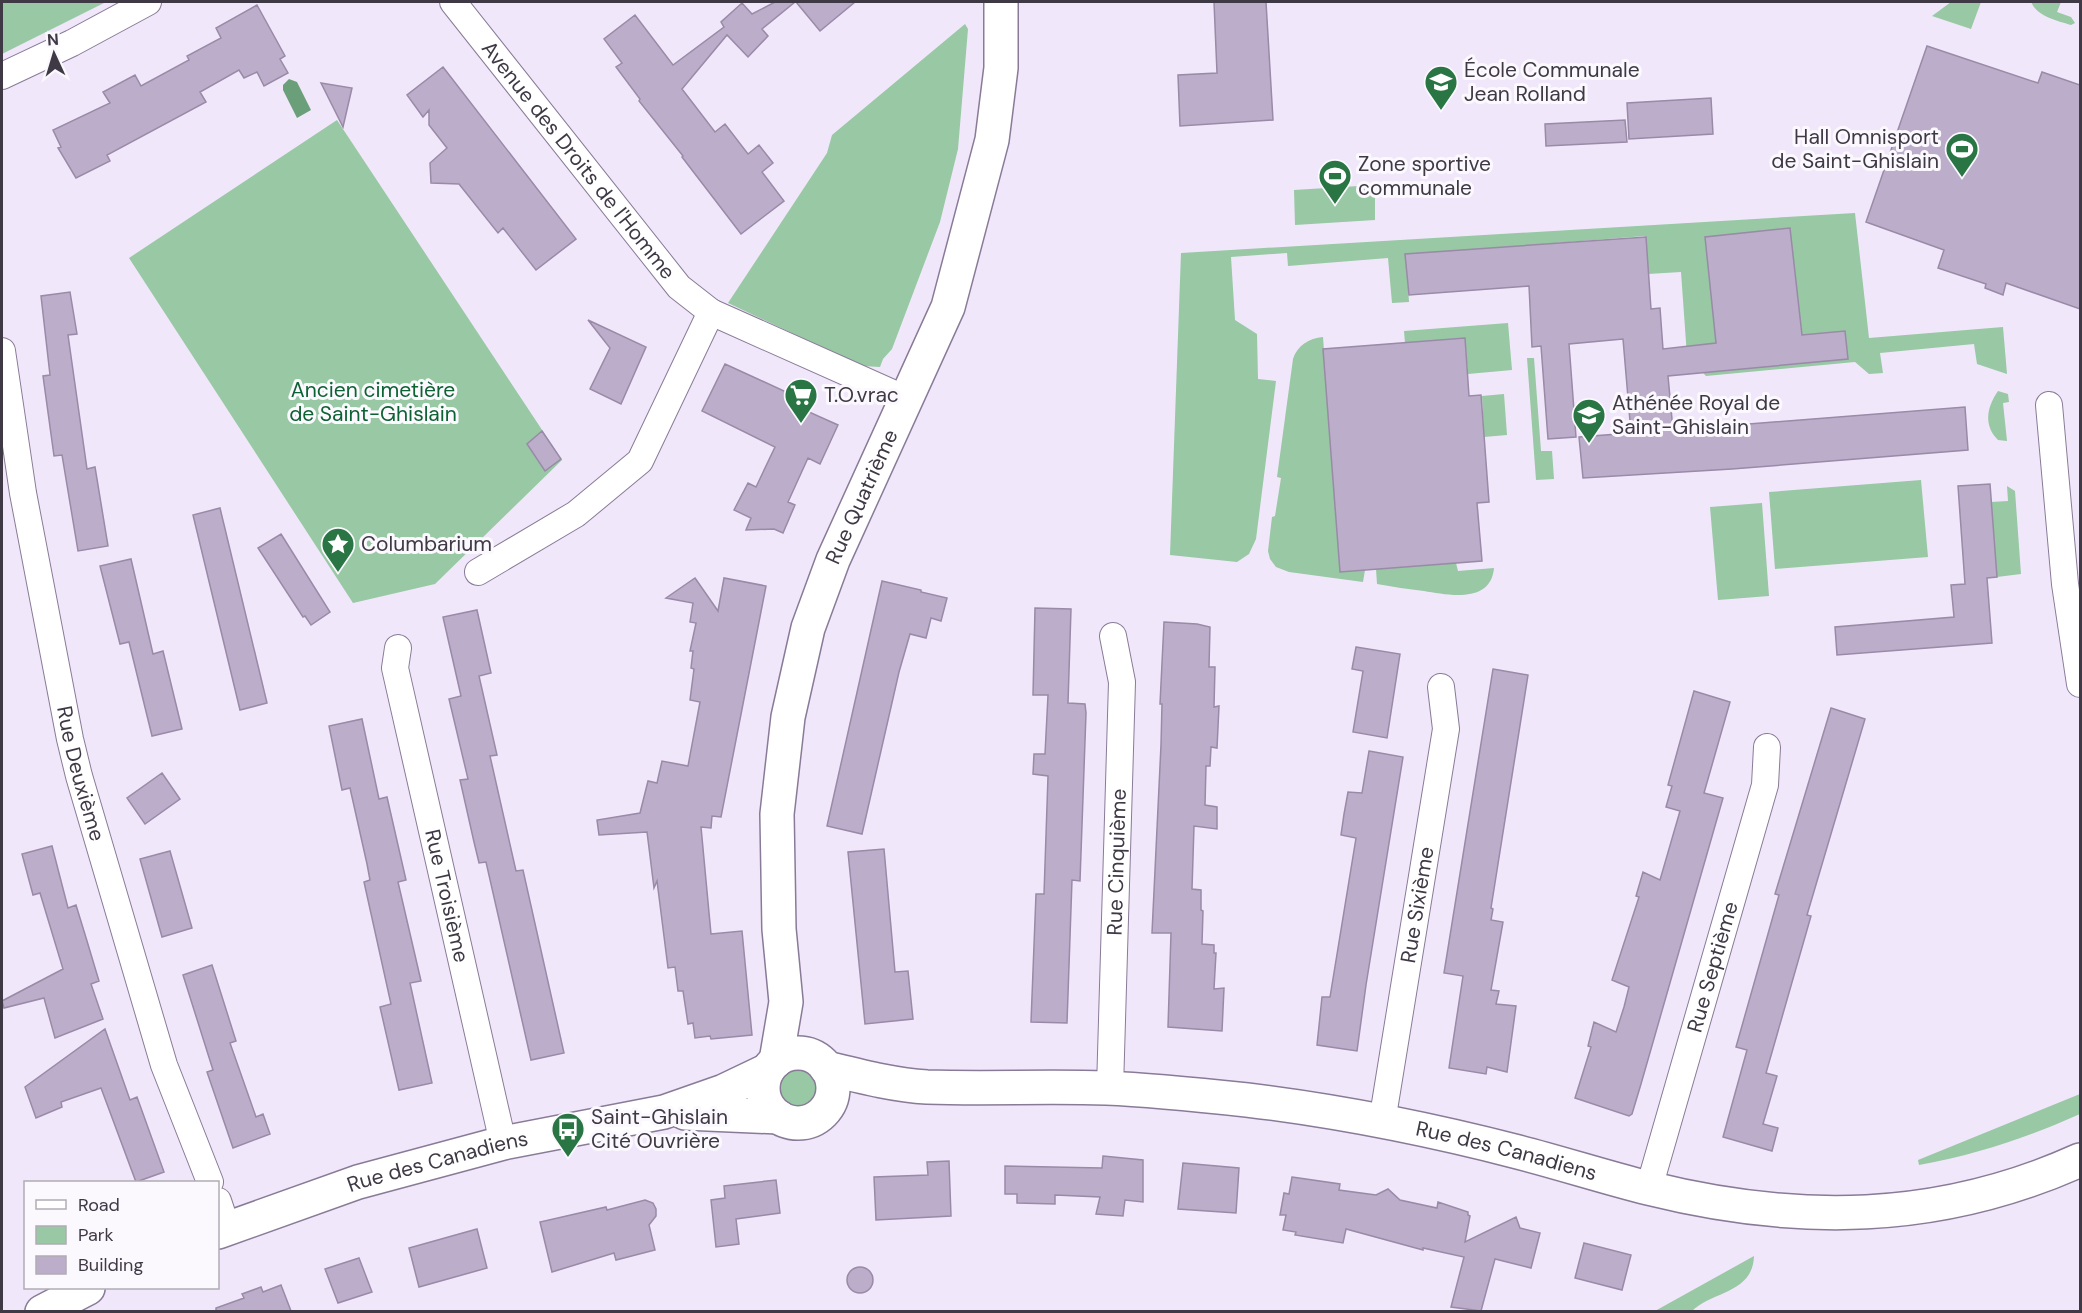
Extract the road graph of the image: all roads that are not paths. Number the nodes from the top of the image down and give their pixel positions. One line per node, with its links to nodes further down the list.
1 (148, 2): 4 (street)
2 (453, 2): 5 (street, Avenue des Droits de l'Homme)
3 (1001, 2): 7 (street, Rue Quatrième)
4 (2, 76)
5 (711, 312): 7 (street, Avenue des Droits de l'Homme); 9 (street)
6 (2, 351): 26 (street, Rue Deuxième)
7 (906, 399): 15 (street, Rue Quatrième)
8 (2049, 405): 12 (street)
9 (478, 572)
10 (1113, 636): 19 (street, Rue Cinquième)
11 (399, 648): 24 (street, Rue Troisième)
12 (2080, 684)
13 (1441, 687): 23 (street, Rue Sixième)
14 (1767, 747): 27 (street, Rue Septième)
15 (786, 1002): 16 (street, Rue Quatrième); 17 (street, Rue Quatrième)
16 (821, 1064): 17 (street, Rue des Canadiens); 18 (street, Rue des Canadiens); 20 (street)
17 (772, 1066): 21 (street, Rue des Canadiens); 22 (street)
18 (925, 1087): 19 (street, Rue des Canadiens); 20 (street, Rue des Canadiens)
19 (1110, 1088): 23 (street, Rue des Canadiens)
20 (825, 1110): 22 (street, Rue des Canadiens)
21 (664, 1112): 22 (street, Rue des Canadiens); 24 (street, Rue des Canadiens)
22 (779, 1117)
23 (1382, 1122): 27 (street, Rue des Canadiens)
24 (503, 1143): 28 (street, Rue des Canadiens)
25 (2080, 1160): 27 (street, Rue des Canadiens)
26 (210, 1181)
27 (1649, 1188)
28 (220, 1220)
29 (84, 1289): 30 (street)
30 (42, 1311)

